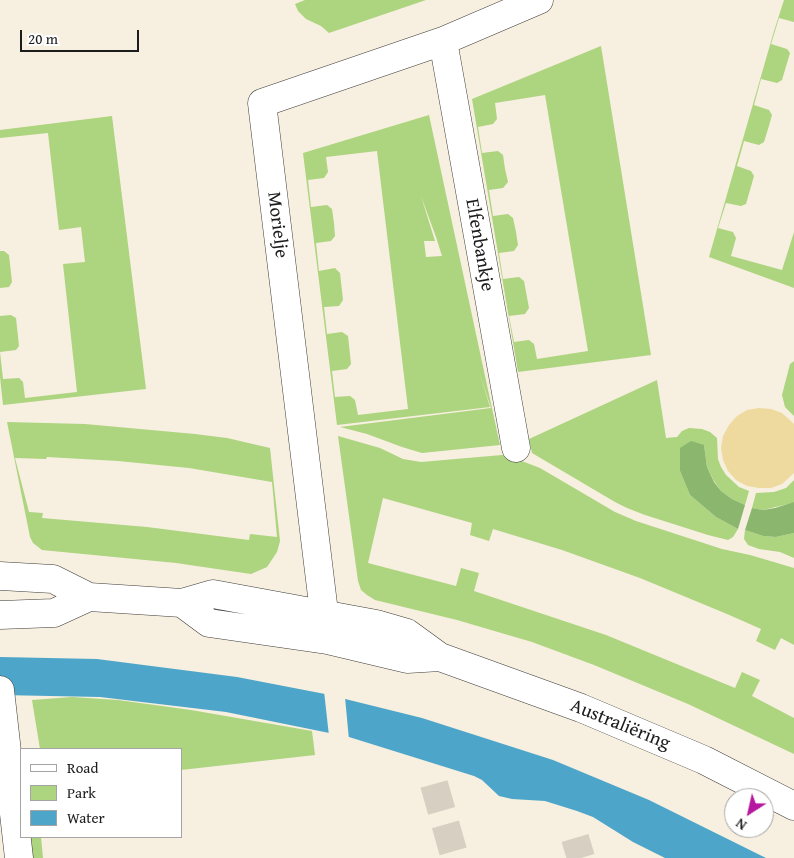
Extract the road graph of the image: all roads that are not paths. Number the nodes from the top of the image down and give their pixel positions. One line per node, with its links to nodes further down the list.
1 (539, 0): 2 (street, Morielje)
2 (443, 41): 3 (street, Elfenbankje); 7 (street, Morielje)
3 (516, 448)
4 (0, 576): 5 (street, Australiëring)
5 (89, 597): 6 (street, Australiëring); 7 (street, Australiëring)
6 (0, 616)
7 (326, 627): 9 (street, Australiëring)
8 (0, 693): 10 (street)
9 (794, 806)
10 (19, 858)

